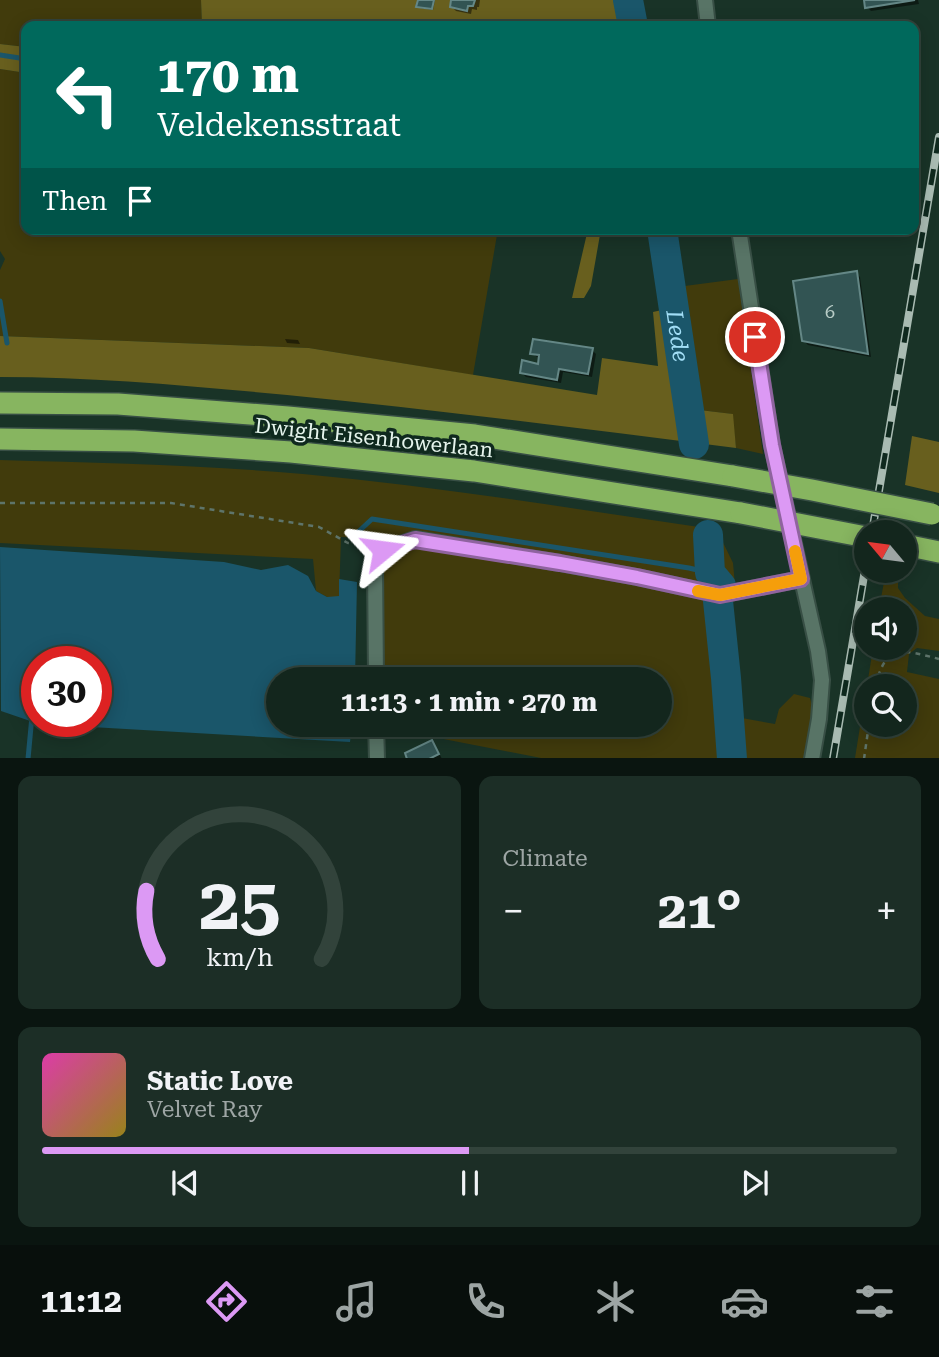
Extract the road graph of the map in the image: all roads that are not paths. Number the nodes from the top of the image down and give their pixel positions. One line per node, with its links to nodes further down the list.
1 (705, 0): 2 (street)
2 (707, 21)
3 (740, 235): 8 (street)
4 (0, 403): 6 (highway, Dwight Eisenhowerlaan, bridge)
5 (0, 439): 7 (highway, Dwight Eisenhowerlaan, bridge)
6 (935, 515)
7 (854, 535)
8 (801, 579): 9 (street); 12 (street)
9 (376, 667)
10 (376, 737): 11 (street)
11 (377, 758)
12 (812, 758)

